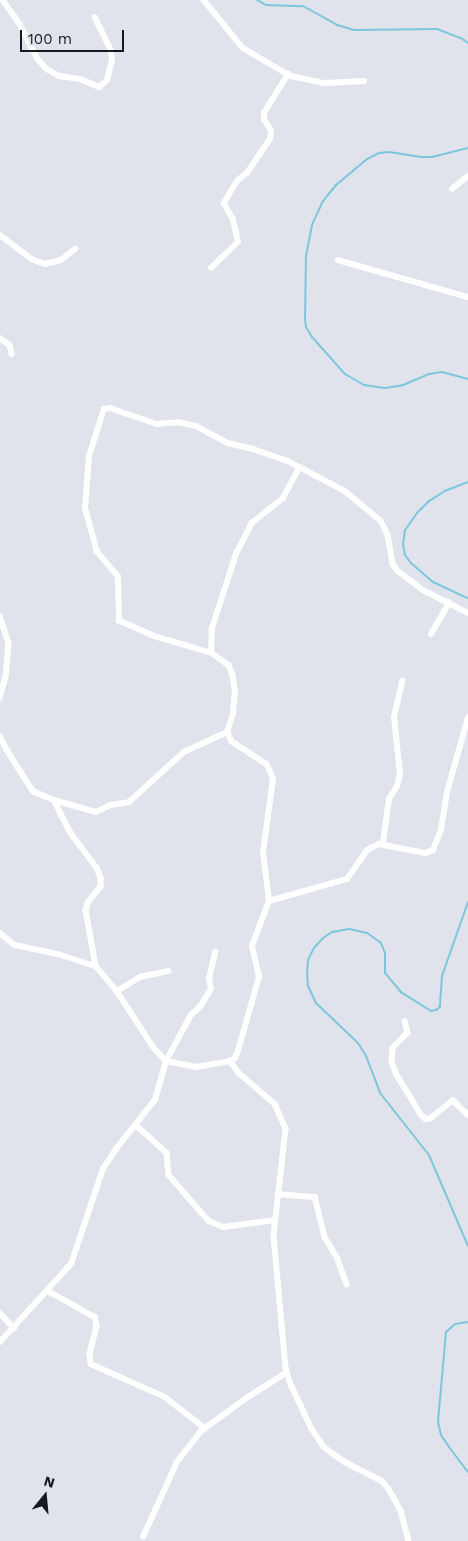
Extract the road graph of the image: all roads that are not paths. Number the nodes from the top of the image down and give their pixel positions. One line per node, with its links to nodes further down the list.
1 (3, 0): 3 (street)
2 (204, 0): 4 (street)
3 (95, 18)
4 (288, 74): 5 (street); 11 (street)
5 (364, 81)
6 (468, 176): 7 (street)
7 (452, 189)
8 (0, 236): 9 (street)
9 (74, 249)
10 (338, 260): 12 (street)
11 (211, 268)
12 (468, 297)
13 (0, 338): 14 (street)
14 (12, 354)
15 (298, 468): 16 (street); 20 (street); 20 (street)
16 (449, 603): 17 (street); 19 (street)
17 (468, 613)
18 (0, 616): 22 (street)
19 (431, 634)
20 (211, 653): 24 (street)
21 (402, 680): 27 (street)
22 (0, 698)
23 (468, 718): 27 (street)
24 (227, 732): 26 (street); 28 (street)
25 (0, 736): 26 (street)
26 (54, 800): 31 (street)
27 (383, 843): 28 (street)
28 (269, 901): 35 (street)
29 (0, 933): 31 (street)
30 (215, 952): 36 (street)
31 (96, 966): 33 (street)
32 (168, 971): 33 (street)
33 (117, 992): 36 (street)
34 (405, 1021): 37 (street)
35 (230, 1061): 36 (street); 39 (street)
36 (166, 1062): 38 (street)
37 (468, 1115)
38 (136, 1125): 40 (street); 42 (street)
39 (278, 1194): 40 (street); 41 (street)
40 (275, 1220): 46 (street)
41 (347, 1284)
42 (48, 1291): 44 (street); 47 (street)
43 (0, 1313): 44 (street)
44 (14, 1328): 45 (street)
45 (0, 1342)
46 (286, 1373): 47 (street); 49 (street)
47 (205, 1428): 48 (street)
48 (143, 1537)
49 (409, 1541)

